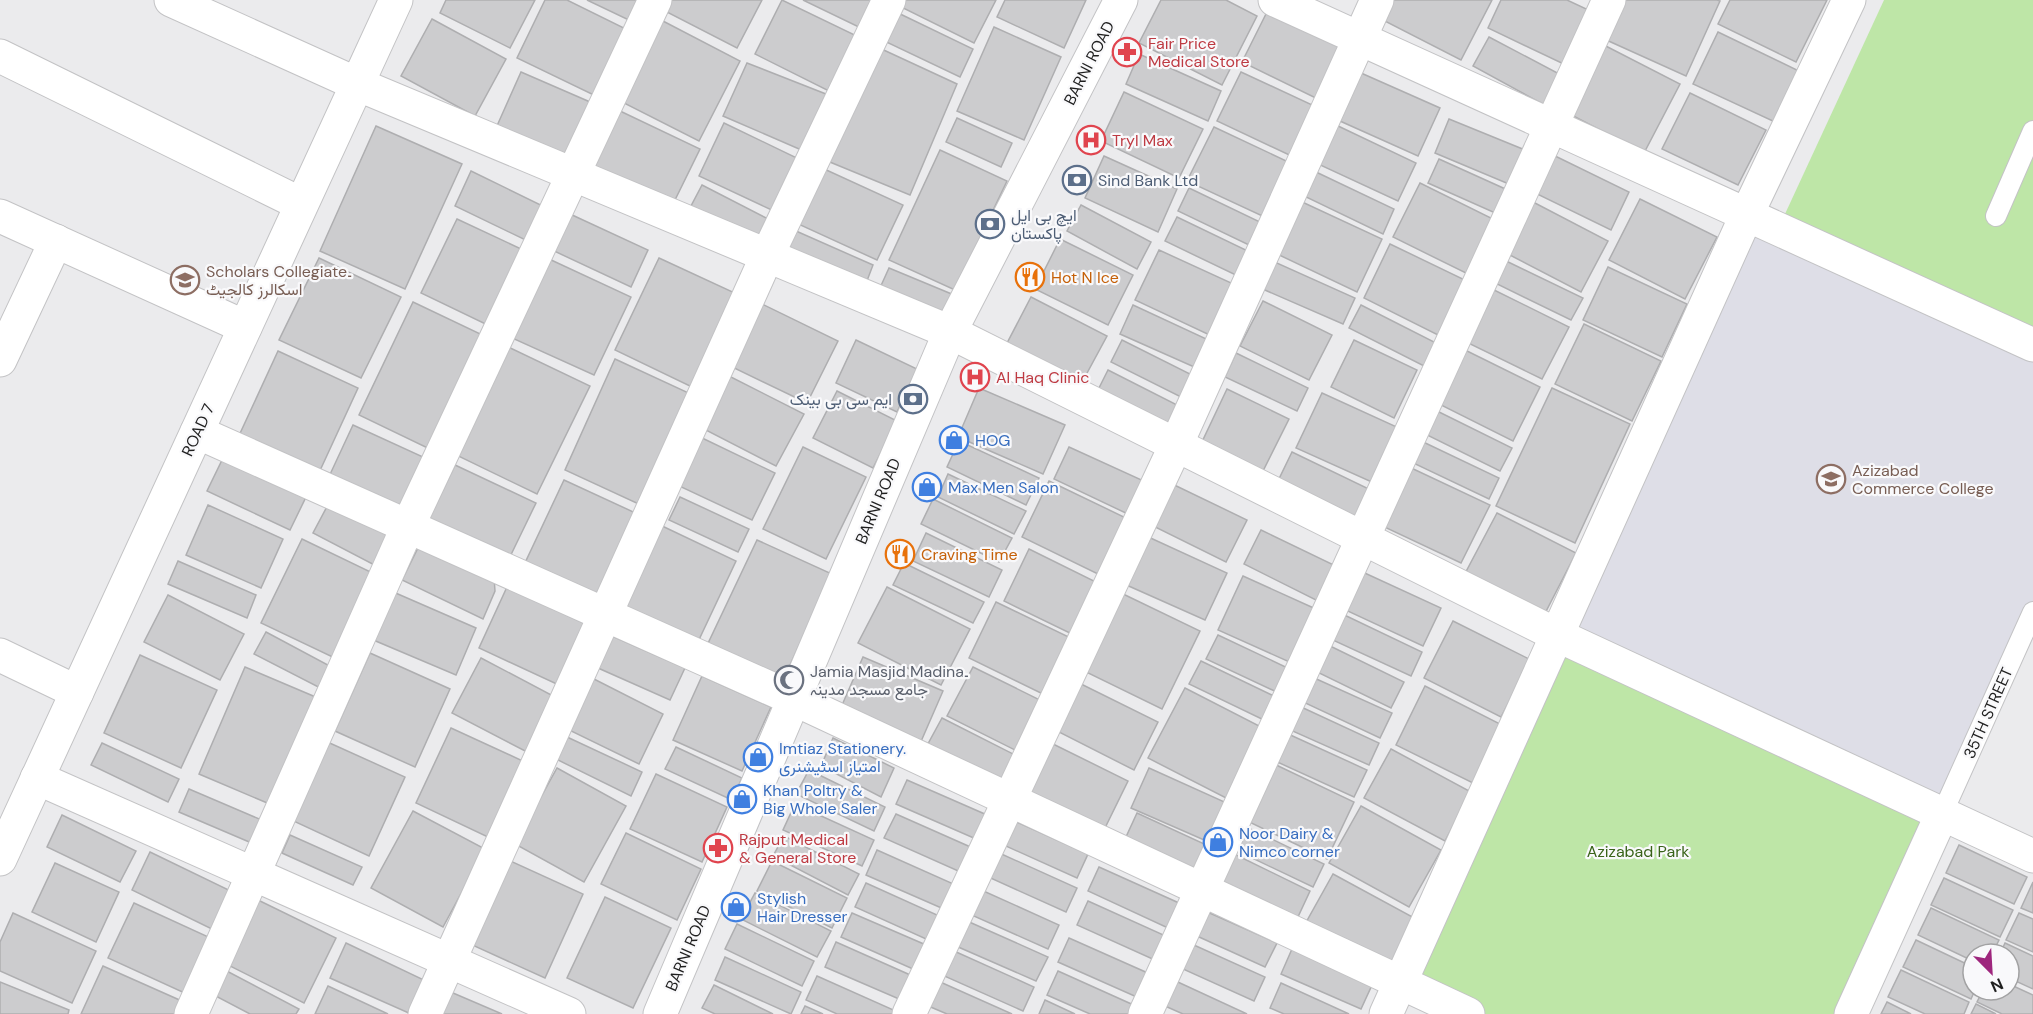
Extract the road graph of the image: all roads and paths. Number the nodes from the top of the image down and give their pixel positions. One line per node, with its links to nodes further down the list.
1 (171, 0): 12 (street)
2 (396, 0): 12 (street, ROAD 7)
3 (655, 0): 15 (street)
4 (890, 0): 21 (street)
5 (1121, 0): 23 (street, BARNI ROAD)
6 (1275, 0): 10 (street)
7 (1377, 0): 10 (street)
8 (1610, 0): 13 (street)
9 (1849, 0): 17 (street)
10 (1360, 38): 13 (street); 27 (street)
11 (0, 56): 16 (street)
12 (357, 84): 15 (street); 16 (street, ROAD 7)
13 (1551, 125): 17 (street); 29 (street)
14 (2033, 131): 19 (lane)
15 (573, 175): 21 (street); 28 (street)
16 (301, 204): 22 (street, ROAD 7)
17 (1747, 214): 24 (street); 32 (street)
18 (0, 216): 20 (street)
19 (1996, 216)
20 (56, 241): 22 (street); 25 (street)
21 (767, 256): 23 (street); 31 (street)
22 (246, 327): 26 (street, ROAD 7)
23 (950, 332): 27 (street); 35 (street, BARNI ROAD)
24 (2033, 345)
25 (0, 360)
26 (197, 432): 28 (street); 34 (street, ROAD 7)
27 (1176, 445): 29 (street); 37 (street)
28 (408, 526): 31 (street); 41 (street)
29 (1363, 538): 32 (street); 42 (street)
30 (2033, 612): 38 (lane, 35TH STREET)
31 (605, 615): 35 (street); 43 (street)
32 (1559, 636): 38 (street); 44 (street)
33 (0, 656): 34 (street)
34 (77, 692): 36 (street, ROAD 7)
35 (794, 699): 37 (street); 48 (street, BARNI ROAD)
36 (37, 778): 40 (street, ROAD 7); 41 (street)
37 (1010, 800): 42 (street); 49 (street)
38 (1942, 814): 39 (street); 53 (street)
39 (2033, 856)
40 (0, 860)
41 (254, 874): 43 (street); 45 (street)
42 (1202, 890): 44 (street); 50 (street)
43 (450, 961): 46 (street); 47 (street)
44 (1400, 982): 51 (street); 52 (street)
45 (191, 1014)
46 (425, 1014)
47 (569, 1014)
48 (660, 1014)
49 (909, 1014)
50 (1145, 1014)
51 (1386, 1014)
52 (1468, 1014)
53 (1851, 1014)

